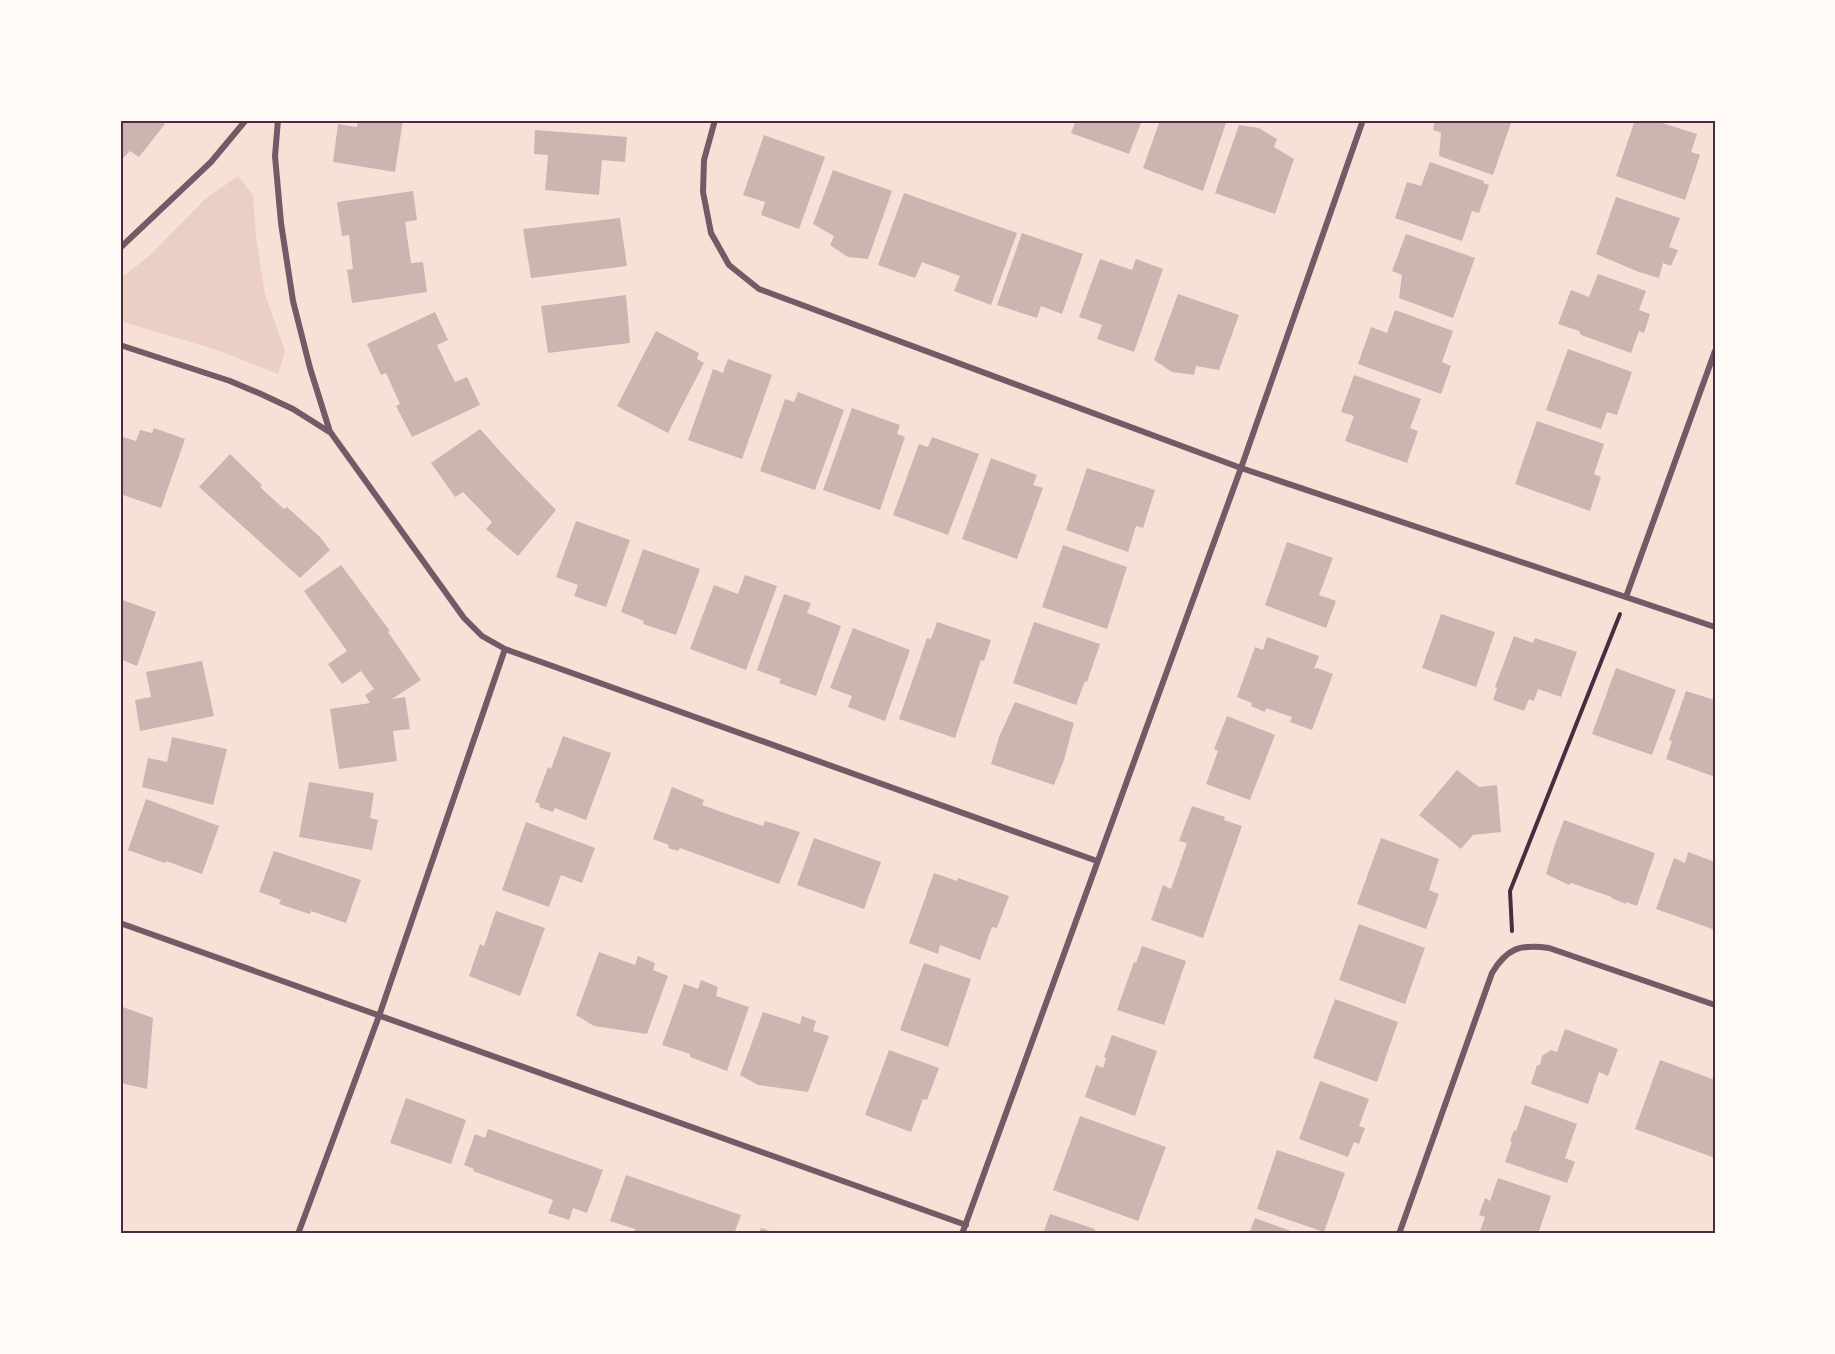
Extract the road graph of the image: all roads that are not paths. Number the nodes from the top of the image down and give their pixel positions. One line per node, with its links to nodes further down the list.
1 (246, 120): 5 (street)
2 (278, 120): 8 (street)
3 (715, 120): 9 (street)
4 (1363, 120): 9 (street)
5 (120, 248)
6 (120, 345): 8 (street)
7 (1715, 351): 10 (street)
8 (331, 433): 12 (street)
9 (1241, 468): 10 (street); 13 (street)
10 (1626, 597): 11 (street)
11 (1715, 627)
12 (505, 649): 13 (street); 16 (street)
13 (1097, 861): 17 (street)
14 (120, 923): 16 (street)
15 (1715, 1005): 20 (street)
16 (379, 1016): 17 (street); 18 (street)
17 (966, 1225): 19 (street)
18 (298, 1234)
19 (962, 1234)
20 (1399, 1234)

